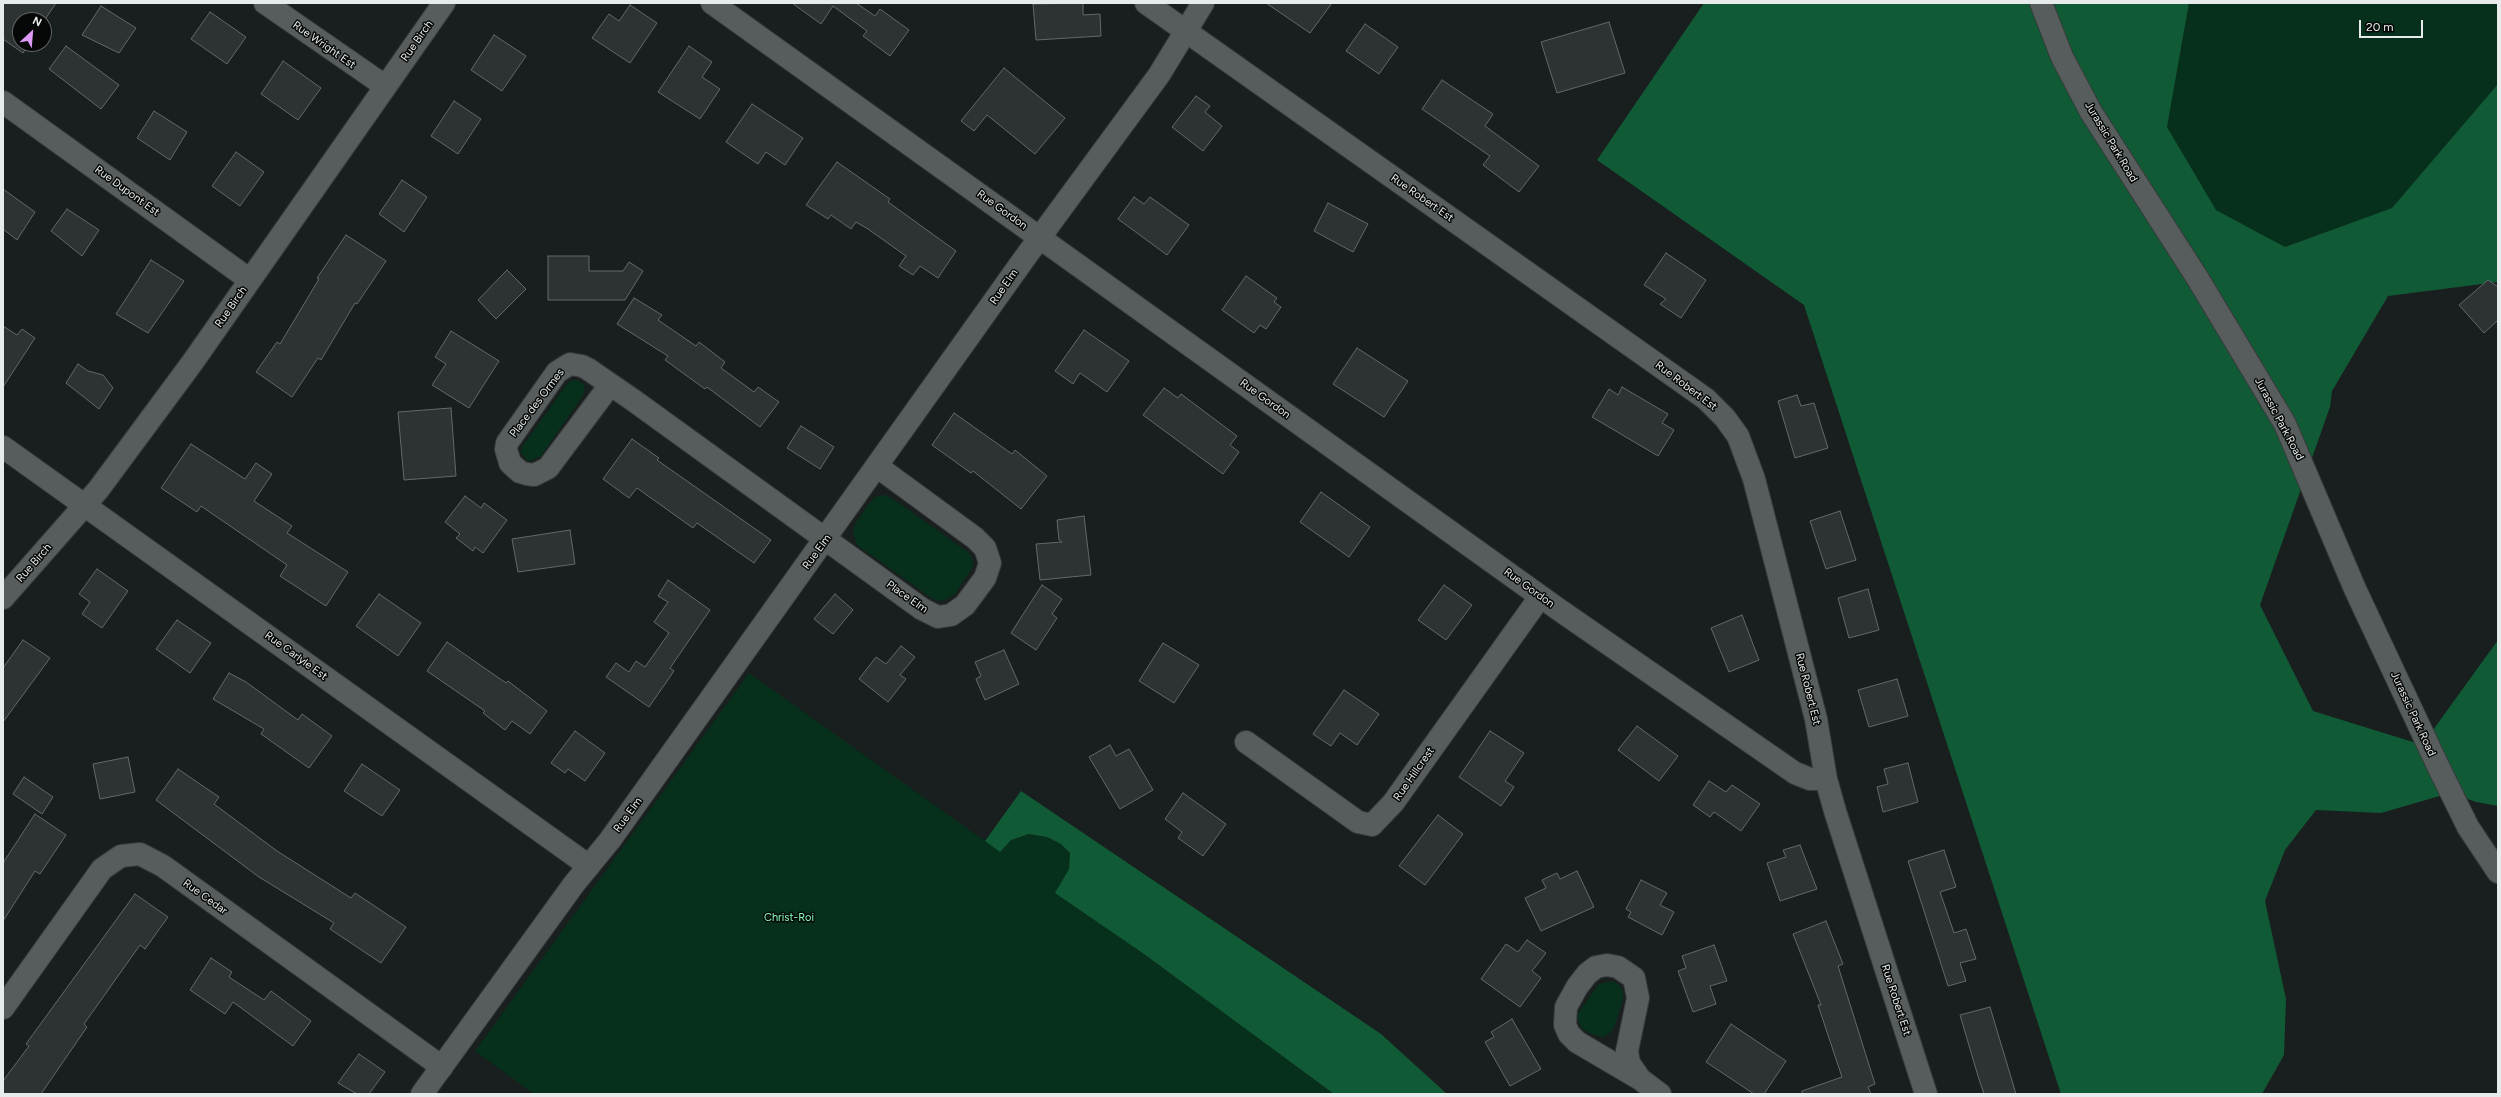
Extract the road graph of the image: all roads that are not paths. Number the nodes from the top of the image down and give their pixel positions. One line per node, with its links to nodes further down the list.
1 (264, 3): 8 (street, Rue Wright Est)
2 (444, 3): 8 (street, Rue Birch)
3 (712, 3): 10 (street, Rue Gordon)
4 (1146, 3): 7 (street, Rue Robert Est)
5 (1203, 3): 7 (street, Rue Elm)
6 (2041, 3): 22 (street, Jurassic Park Road)
7 (1185, 32): 10 (street, Rue Elm); 20 (street, Rue Robert Est)
8 (385, 86): 11 (street, Rue Birch)
9 (3, 102): 11 (street, Rue Dupont Est)
10 (1040, 238): 14 (street, Rue Elm); 17 (street, Rue Gordon)
11 (250, 280): 15 (street, Rue Birch)
12 (610, 385): 12 (street, Place des Ormes); 16 (street, Place des Ormes)
13 (3, 447): 15 (street, Rue Carlyle Est)
14 (878, 467): 16 (street, Rue Elm); 16 (street, Place Elm)
15 (85, 505): 18 (street, Rue Birch); 21 (street, Rue Carlyle Est)
16 (826, 539): 21 (street, Rue Elm)
17 (1540, 597): 19 (street, Rue Hillcrest); 20 (street, Rue Gordon)
18 (3, 598)
19 (1246, 742)
20 (1826, 779): 28 (street, Rue Robert Est)
21 (589, 866): 24 (street, Rue Elm)
22 (2498, 872)
23 (3, 1008): 24 (street, Rue Cedar)
24 (442, 1066): 26 (street, Rue Elm)
25 (1640, 1080): 25 (street); 27 (street)
26 (422, 1094)
27 (1660, 1094)
28 (1926, 1094)

